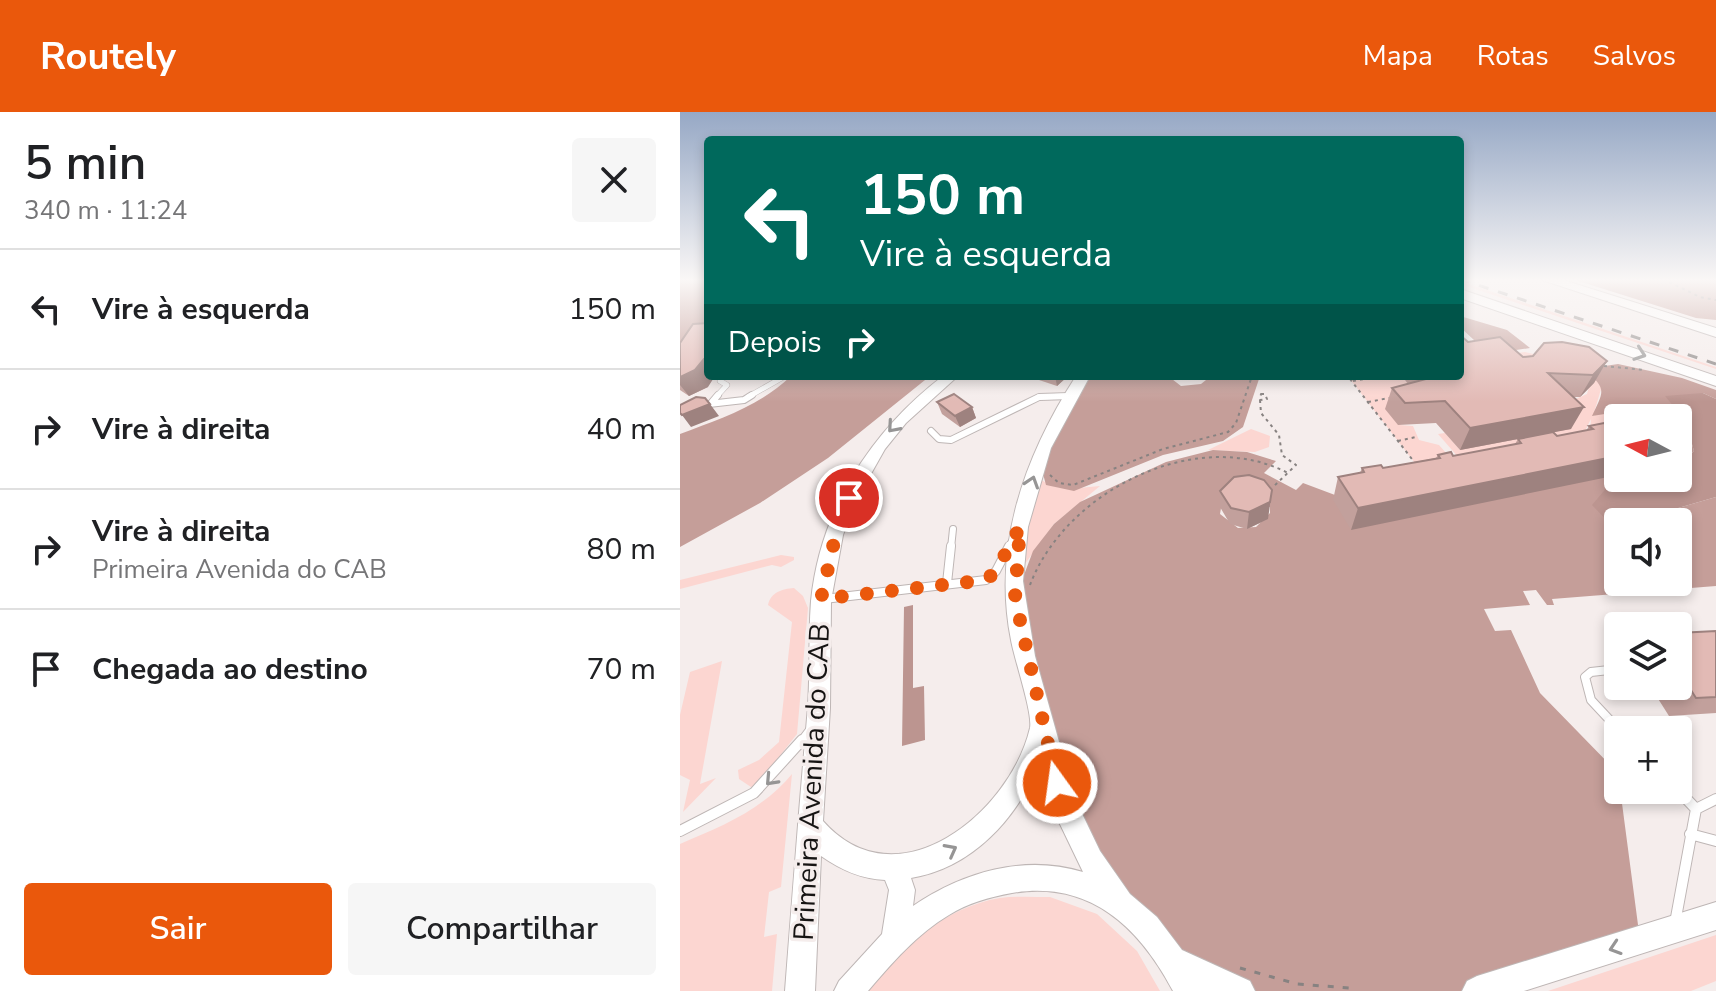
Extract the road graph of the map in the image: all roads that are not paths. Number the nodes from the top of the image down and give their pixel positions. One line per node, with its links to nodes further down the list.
1 (1537, 320): 10 (highway, one-way to 10)
2 (1676, 320): 5 (highway)
3 (1687, 320): 4 (highway)
4 (1716, 325)
5 (1716, 333)
6 (778, 380): 12 (lane)
7 (946, 380): 18 (main road, Primeira Avenida do CAB, one-way to 18)
8 (1080, 380): 11 (main road)
9 (720, 381): 12 (lane)
10 (1716, 381)
11 (1070, 396): 14 (lane); 15 (main road, one-way to 11)
12 (709, 404): 13 (lane)
13 (696, 408)
14 (931, 431)
15 (1020, 527): 17 (lane); 22 (main road)
16 (953, 529): 17 (lane)
17 (947, 583): 18 (lane)
18 (821, 599): 21 (main road, Primeira Avenida do CAB)
19 (1604, 671): 20 (lane)
20 (1605, 716)
21 (819, 719): 26 (main road, Primeira Avenida do CAB); 27 (lane, one-way to 27)
22 (1042, 725): 30 (main road, one-way to 22); 31 (main road)
23 (1716, 799): 25 (lane)
24 (1691, 804): 25 (lane)
25 (1696, 809): 28 (lane)
26 (809, 824): 30 (main road); 37 (main road, Primeira Avenida do CAB)
27 (680, 831)
28 (1690, 834): 29 (lane); 33 (lane)
29 (1716, 841)
30 (893, 868): 34 (main road)
31 (1119, 900): 34 (main road); 35 (main road)
32 (1716, 916): 33 (main road)
33 (1674, 929): 40 (main road, one-way to 40)
34 (895, 939): 38 (main road)
35 (1175, 961): 36 (main road); 39 (main road)
36 (1239, 979)
37 (800, 991)
38 (849, 991)
39 (1189, 991)
40 (1477, 991)

